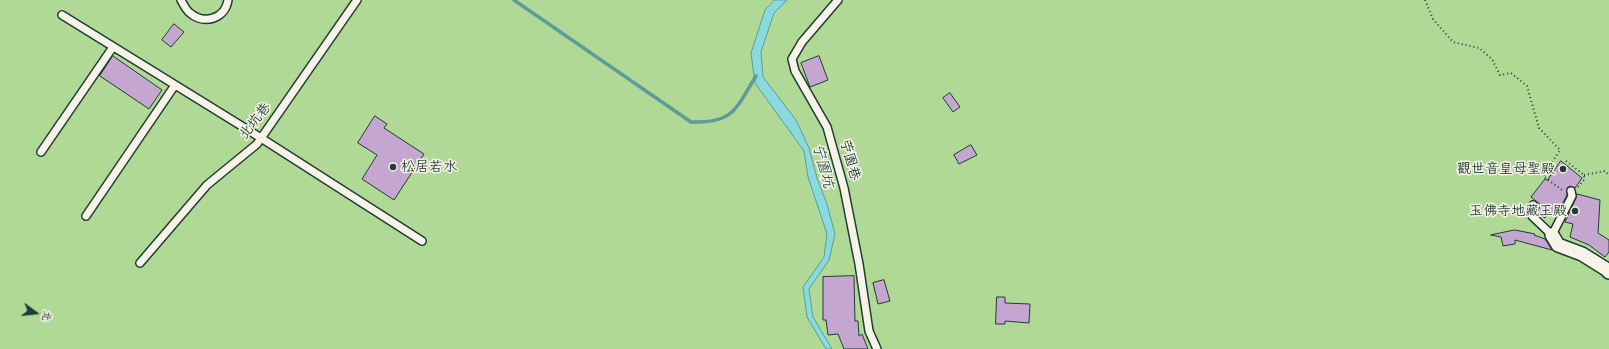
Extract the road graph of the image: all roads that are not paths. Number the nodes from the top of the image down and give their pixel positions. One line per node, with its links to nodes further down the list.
1 (180, 0): 2 (lane)
2 (228, 0)
3 (357, 0): 8 (lane, 北坑巷)
4 (838, 0): 17 (lane, 苧園巷)
5 (62, 15): 6 (lane)
6 (113, 47): 7 (lane); 9 (lane)
7 (175, 85): 8 (lane); 12 (lane)
8 (261, 138): 14 (lane); 15 (lane, 北坑巷)
9 (41, 152)
10 (1571, 191): 13 (lane)
11 (1533, 205): 13 (lane)
12 (86, 216)
13 (1552, 235): 16 (street)
14 (422, 241)
15 (140, 263)
16 (1609, 272)
17 (877, 349)

